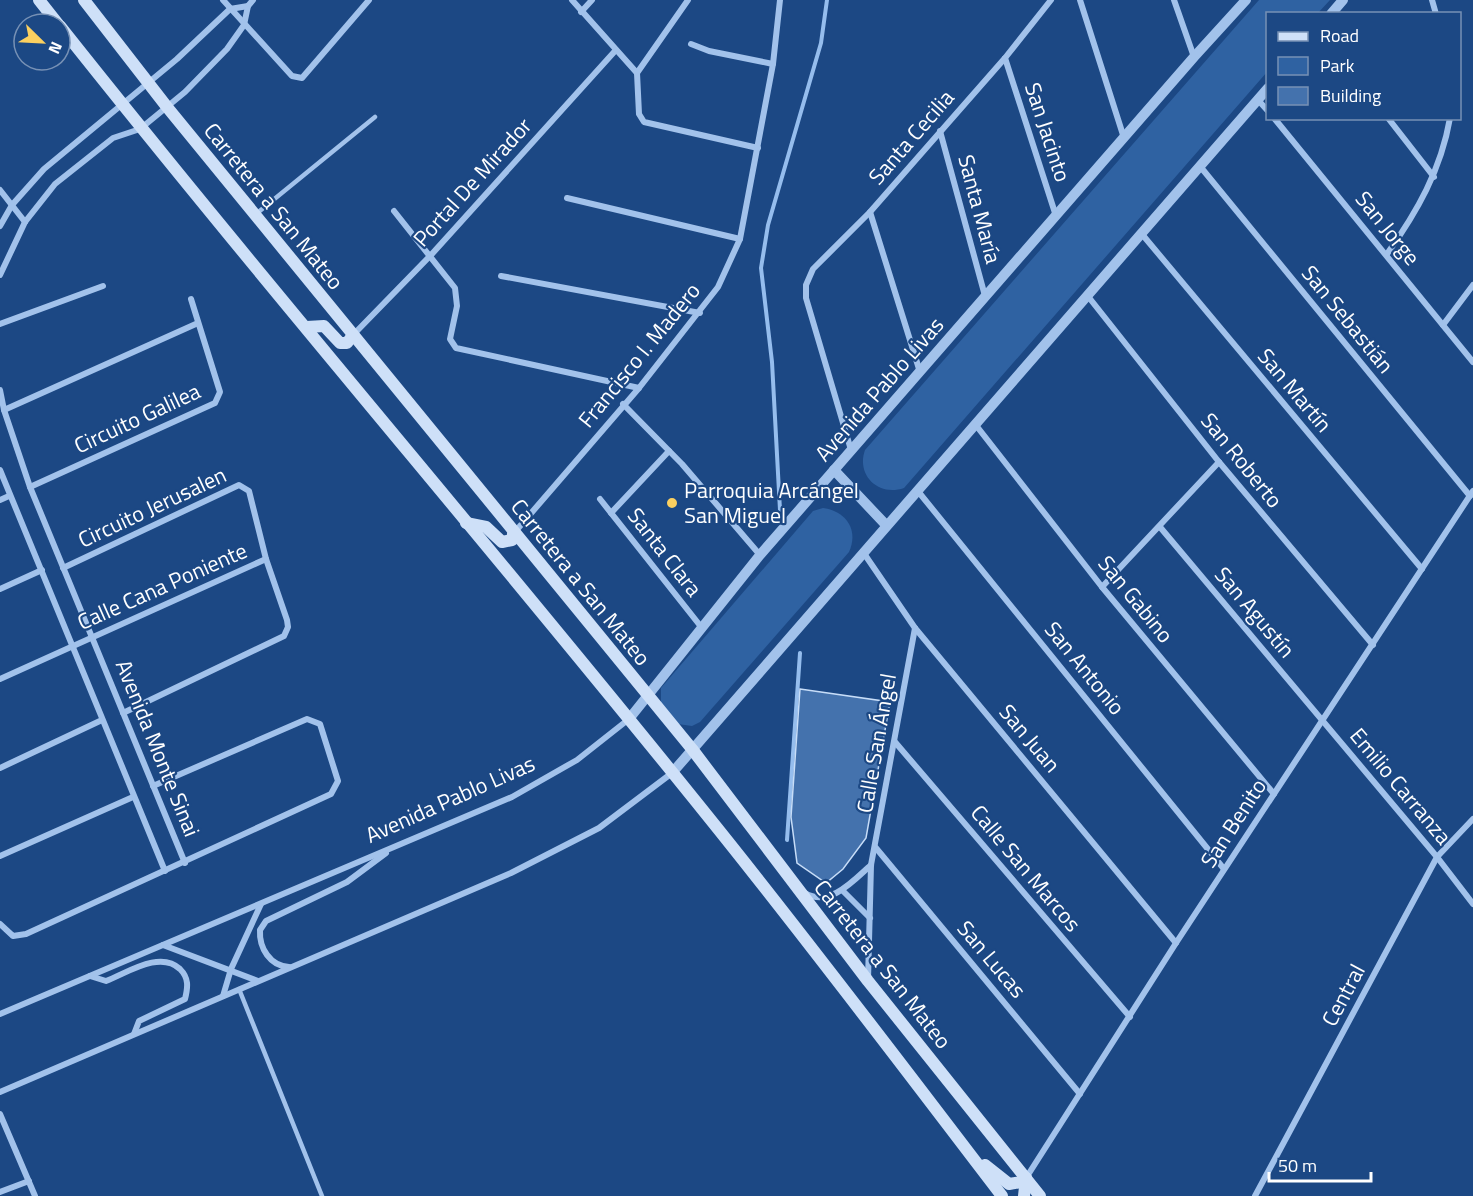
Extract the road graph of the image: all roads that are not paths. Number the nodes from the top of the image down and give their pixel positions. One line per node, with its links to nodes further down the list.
1 (39, 0): 17 (main road)
2 (84, 0): 28 (main road, Carretera a San Mateo)
3 (223, 0): 16 (street)
4 (253, 0): 15 (street)
5 (369, 0): 20 (street)
6 (572, 0): 18 (street)
7 (592, 0): 18 (street)
8 (688, 0): 27 (street)
9 (780, 0): 26 (street, Francisco I. Madero)
10 (1051, 0): 25 (street, Santa Cecilia)
11 (1080, 0): 40 (street)
12 (1174, 0): 24 (street)
13 (1246, 0): 24 (street, Avenida Pablo Livas)
14 (1343, 0): 19 (street)
15 (248, 6): 16 (street); 20 (street)
16 (230, 9): 20 (street); 28 (street)
17 (49, 12)
18 (581, 12): 23 (street)
19 (1333, 12)
20 (244, 25): 32 (street)
21 (72, 42): 31 (main road)
22 (690, 44): 26 (street)
23 (615, 51): 27 (street); 56 (street, Portal De Mirador)
24 (1194, 57): 40 (street, Avenida Pablo Livas)
25 (1005, 58): 39 (street, Santa Cecilia); 50 (street, San Jacinto)
26 (773, 64): 41 (street, Francisco I. Madero)
27 (637, 74): 41 (street)
28 (148, 82): 31 (street); 32 (main road, Carretera a San Mateo)
29 (1266, 90): 30 (street)
30 (1258, 100): 33 (street); 42 (street)
31 (122, 105): 38 (main road); 46 (street)
32 (167, 107): 38 (street); 49 (main road, Carretera a San Mateo)
33 (1266, 109)
34 (375, 117): 49 (lane)
35 (1276, 120): 55 (street, San Jorge)
36 (1390, 120): 43 (street)
37 (1449, 120): 43 (street)
38 (140, 129): 51 (street); 68 (main road)
39 (940, 131): 48 (street, Santa Cecilia); 62 (street, Santa María)
40 (1124, 138): 50 (street, Avenida Pablo Livas)
41 (758, 148): 54 (street, Francisco I. Madero)
42 (1199, 165): 53 (street); 84 (street, San Sebastián)
43 (1434, 177): 55 (street)
44 (0, 190): 46 (street)
45 (567, 198): 54 (street)
46 (12, 205): 51 (street); 52 (street)
47 (394, 211): 56 (street)
48 (870, 212): 71 (street); 78 (street, Santa Cecilia)
49 (255, 215): 69 (main road, Carretera a San Mateo)
50 (1056, 216): 62 (street, Avenida Pablo Livas)
51 (25, 222): 57 (street)
52 (0, 226)
53 (1141, 233): 61 (street); 97 (street, San Martín)
54 (740, 239): 64 (street, Francisco I. Madero)
55 (1387, 254): 67 (street, San Jorge)
56 (431, 255): 69 (street, Portal De Mirador); 72 (street)
57 (0, 275)
58 (501, 276): 64 (street)
59 (1473, 285): 67 (street)
60 (103, 286): 66 (street)
61 (1087, 295): 76 (street); 79 (street, San Roberto)
62 (985, 296): 71 (street, Avenida Pablo Livas)
63 (192, 299): 65 (street, Circuito Galilea)
64 (700, 313): 72 (street, Francisco I. Madero)
65 (198, 323): 75 (street); 82 (street, Circuito Galilea)
66 (0, 324)
67 (1443, 326): 70 (street, San Jorge)
68 (307, 327): 69 (main road); 89 (main road)
69 (353, 335): 92 (main road, Carretera a San Mateo)
70 (1473, 362)
71 (920, 373): 78 (street, Avenida Pablo Livas)
72 (639, 388): 74 (street, Francisco I. Madero)
73 (0, 390): 75 (street, Avenida Monte Sinai)
74 (623, 404): 77 (street); 92 (street, Francisco I. Madero)
75 (4, 410): 82 (street, Avenida Monte Sinai)
76 (975, 424): 83 (street); 99 (street, San Gabino)
77 (669, 451): 88 (street); 94 (street)
78 (852, 452): 81 (street, Avenida Pablo Livas)
79 (1219, 462): 91 (street); 104 (street, San Roberto)
80 (0, 470): 85 (street, Avenida Monte Sinai)
81 (834, 470): 90 (street); 94 (street, Avenida Pablo Livas)
82 (30, 487): 96 (street, Avenida Monte Sinai)
83 (917, 490): 90 (street); 126 (street, San Antonio)
84 (1471, 493): 97 (street, San Benito)
85 (9, 496): 87 (street); 98 (street, Avenida Monte Sinai)
86 (600, 499): 88 (street, Santa Clara)
87 (0, 500)
88 (611, 513): 101 (street, Santa Clara)
89 (466, 523): 92 (main road); 109 (main road)
90 (886, 525): 93 (street)
91 (1160, 527): 99 (street); 111 (street, San Agustín)
92 (513, 534): 107 (main road, Carretera a San Mateo)
93 (863, 551): 102 (street, San Juan); 113 (street)
94 (760, 555): 101 (street, Avenida Pablo Livas)
95 (266, 559): 96 (street, Circuito Jerusalen); 103 (street, Calle Cana Poniente); 108 (street, Circuito Jerusalen)
96 (63, 568): 103 (street, Avenida Monte Sinai)
97 (1422, 569): 104 (street, San Benito)
98 (42, 570): 100 (street); 105 (street, Avenida Monte Sinai)
99 (1102, 587): 117 (street, San Gabino)
100 (0, 589)
101 (702, 628): 107 (street, Avenida Pablo Livas)
102 (915, 628): 112 (street, Calle San Ángel); 134 (street, San Juan)
103 (93, 636): 105 (street, Calle Cana Poniente); 108 (street, Avenida Monte Sinai)
104 (1373, 645): 111 (street, San Benito)
105 (73, 646): 106 (street, Calle Cana Poniente); 110 (street, Avenida Monte Sinai)
106 (0, 678)
107 (647, 696): 109 (street, Avenida Pablo Livas); 113 (main road, Carretera a San Mateo)
108 (123, 713): 116 (street, Avenida Monte Sinai)
109 (629, 719): 115 (main road); 120 (street, Avenida Pablo Livas)
110 (102, 720): 114 (street); 118 (street, Avenida Monte Sinai)
111 (1323, 720): 117 (street, San Benito); 123 (street, Emilio Carranza)
112 (895, 742): 121 (street, Calle San Ángel); 144 (street, Calle San Marcos)
113 (692, 749): 115 (street); 128 (main road, Carretera a San Mateo)
114 (0, 768)
115 (672, 773): 136 (street); 149 (main road)
116 (153, 786): 124 (street, Avenida Monte Sinai); 124 (street)
117 (1274, 794): 126 (street, San Benito)
118 (133, 797): 122 (street); 127 (street, Avenida Monte Sinai)
119 (1473, 819): 123 (street, Central)
120 (393, 848): 130 (street, Avenida Pablo Livas); 136 (street)
121 (876, 848): 125 (street, Calle San Ángel); 147 (street, San Lucas)
122 (0, 856)
123 (1437, 857): 131 (street, Emilio Carranza); 158 (street, Central)
124 (185, 862): 127 (street, Avenida Monte Sinai)
125 (871, 865): 129 (street); 132 (street, Calle San Ángel)
126 (1224, 868): 134 (street, San Benito)
127 (165, 871): 133 (street)
128 (797, 888): 129 (street); 140 (main road, Carretera a San Mateo)
129 (842, 890): 132 (street)
130 (262, 903): 135 (street, Avenida Pablo Livas); 137 (street)
131 (1473, 904)
132 (870, 918): 140 (street, Calle San Ángel)
133 (0, 924)
134 (1176, 943): 144 (street, San Benito)
135 (163, 945): 137 (street); 138 (street, Avenida Pablo Livas)
136 (290, 967): 139 (street)
137 (231, 969): 139 (street); 142 (street)
138 (90, 976): 143 (street, Avenida Pablo Livas); 145 (street)
139 (258, 981): 141 (street)
140 (868, 981): 150 (main road, Carretera a San Mateo)
141 (239, 989): 142 (street); 154 (lane)
142 (223, 996): 145 (street)
143 (0, 1014)
144 (1130, 1017): 147 (street, San Benito)
145 (134, 1034): 146 (street)
146 (0, 1092)
147 (1080, 1094): 150 (street, San Benito)
148 (0, 1114): 151 (street)
149 (960, 1141): 150 (main road); 155 (main road)
150 (1026, 1178): 156 (main road); 157 (main road, Carretera a San Mateo)
151 (28, 1181): 152 (street); 153 (street)
152 (0, 1192)
153 (35, 1196)
154 (322, 1196)
155 (1002, 1196)
156 (1024, 1196)
157 (1040, 1196)
158 (1255, 1196)

